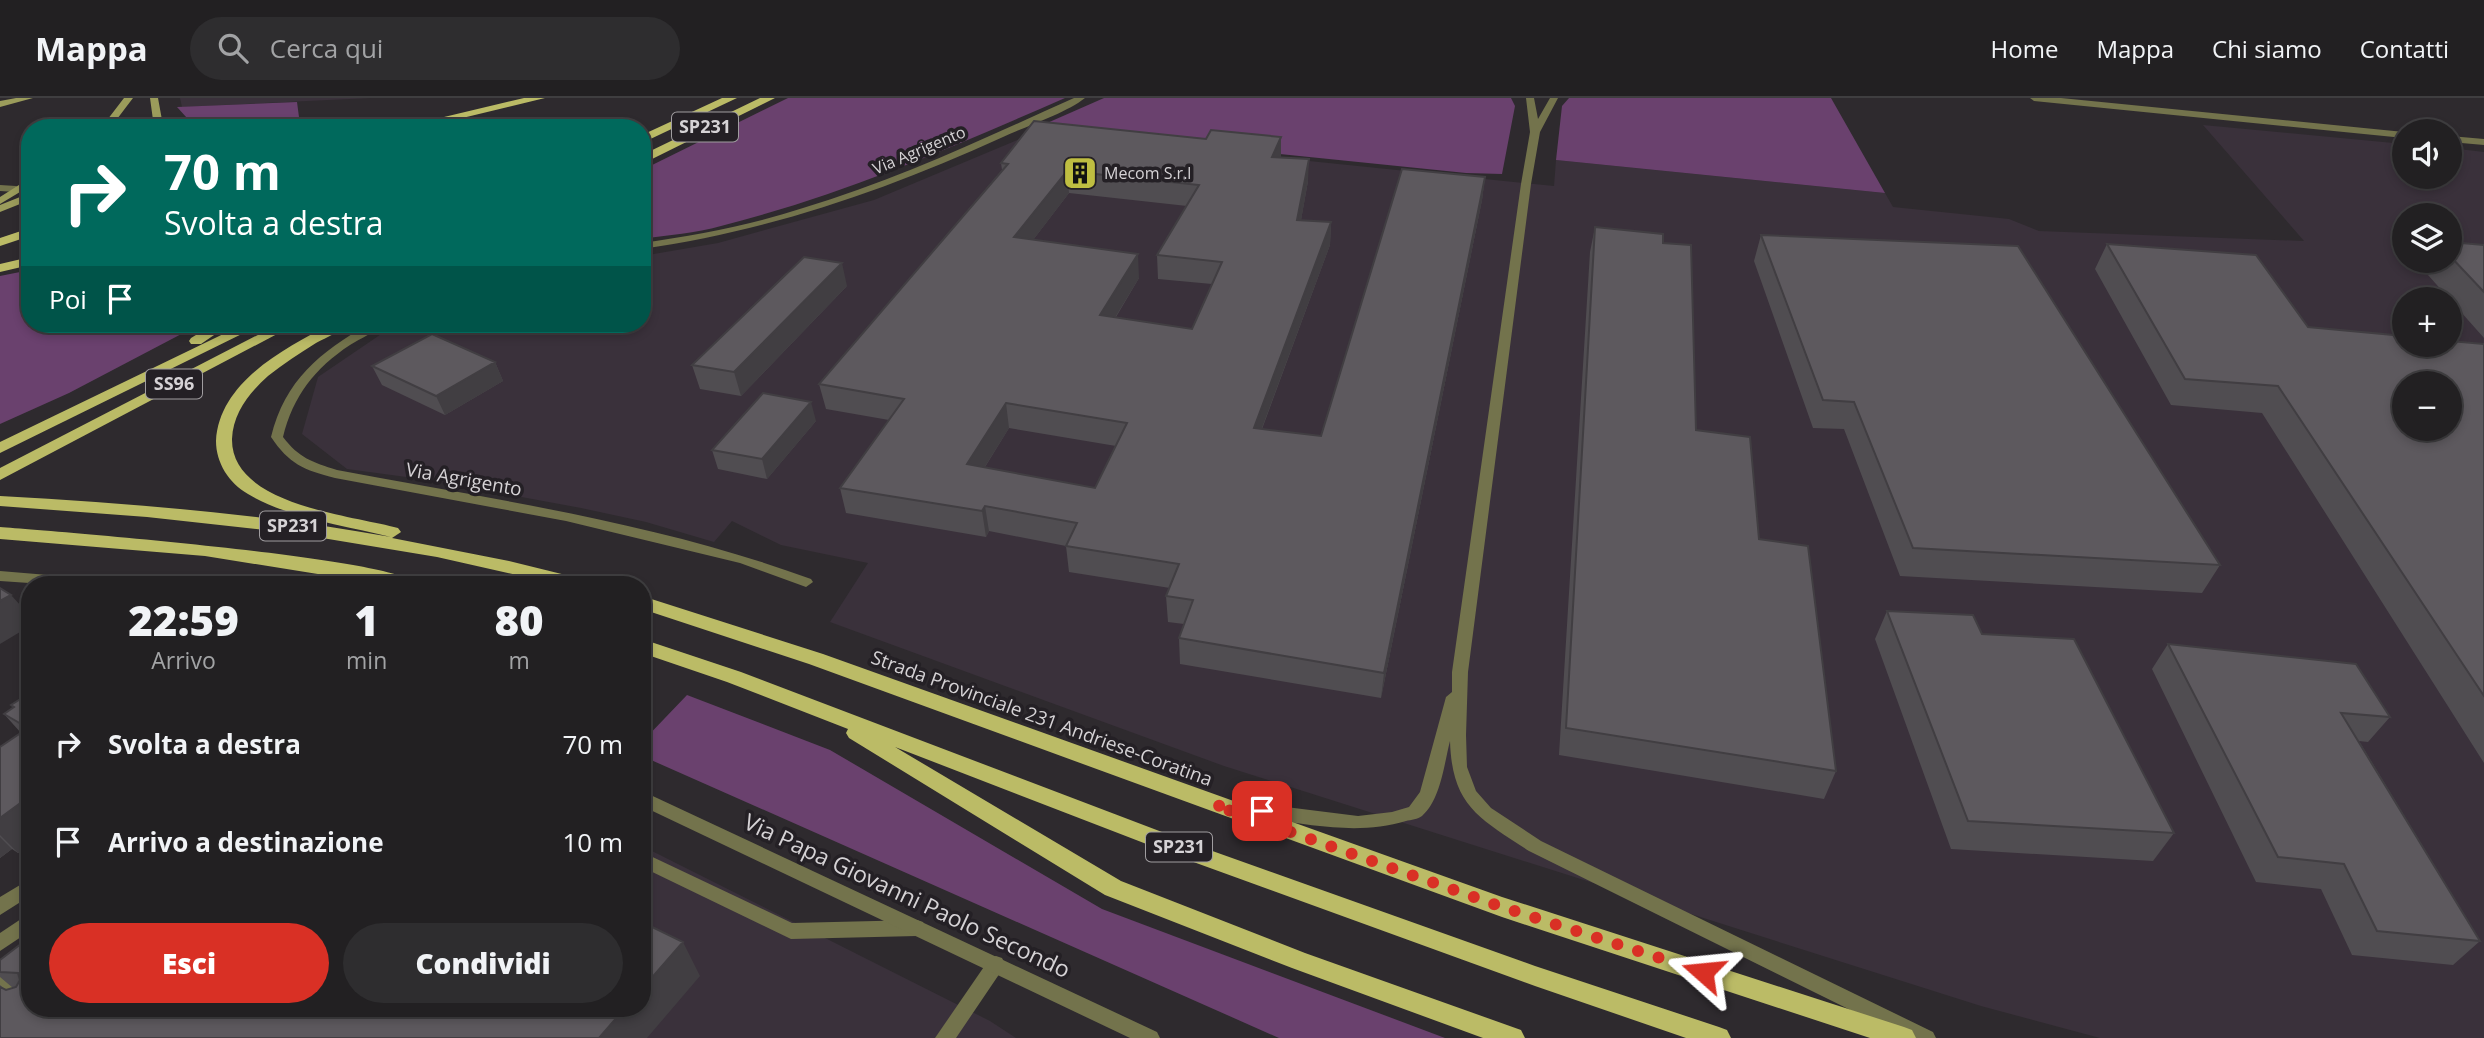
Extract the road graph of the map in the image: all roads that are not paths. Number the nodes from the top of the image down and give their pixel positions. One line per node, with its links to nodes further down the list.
1 (29, 98): 13 (street)
2 (129, 98): 14 (street)
3 (154, 98): 15 (street)
4 (539, 98): 16 (main road)
5 (546, 98): 17 (main road)
6 (706, 98): 18 (main road)
7 (731, 98): 21 (main road)
8 (769, 98): 24 (main road, SP231)
9 (1081, 98): 33 (street, Via Agrigento)
10 (1530, 98): 19 (street)
11 (1554, 98): 19 (street)
12 (2034, 98): 20 (street)
13 (0, 102)
14 (113, 119)
15 (158, 119)
16 (444, 119)
17 (463, 119)
18 (651, 124)
19 (1535, 132): 54 (street)
20 (2392, 134)
21 (651, 136)
22 (2462, 140): 23 (street)
23 (2484, 142)
24 (651, 155)
25 (21, 186): 27 (street)
26 (0, 188): 27 (street)
27 (16, 189): 29 (street)
28 (21, 200): 30 (street)
29 (0, 201)
30 (0, 209)
31 (21, 237): 32 (main road)
32 (0, 243)
33 (651, 244)
34 (21, 263): 35 (main road)
35 (0, 268)
36 (207, 333): 41 (main road, SS96)
37 (236, 333): 41 (main road, SS96)
38 (272, 333): 43 (main road, SS96)
39 (325, 333): 49 (main road, SP231)
40 (363, 333): 51 (street, Via Agrigento)
41 (71, 412): 42 (main road, SS96)
42 (0, 447)
43 (0, 475)
44 (0, 501): 48 (main road, SP231)
45 (0, 533): 47 (main road, SP231)
46 (0, 576): 50 (street)
47 (364, 576)
48 (546, 576)
49 (552, 576)
50 (21, 578)
51 (806, 582)
52 (651, 605): 57 (main road, Strada Provinciale 231 Andriese-Coratina / SP231)
53 (651, 649): 55 (main road, SP231)
54 (1460, 672): 57 (street); 72 (street)
55 (817, 710): 69 (main road); 70 (main road, SP231)
56 (651, 802): 62 (street, Via Papa Giovanni Paolo Secondo)
57 (1214, 805): 71 (main road, Strada Provinciale 231 Andriese-Coratina / SP231)
58 (651, 863): 62 (street)
59 (21, 893): 60 (street)
60 (2, 908)
61 (21, 928): 63 (street)
62 (917, 928): 64 (street, Via Papa Giovanni Paolo Secondo)
63 (0, 943)
64 (996, 964): 67 (street); 68 (street, Via Papa Giovanni Paolo Secondo)
65 (0, 980): 66 (street)
66 (21, 995)
67 (944, 1038)
68 (1150, 1038)
69 (1513, 1038)
70 (1719, 1038)
71 (1904, 1038)
72 (1926, 1038)

